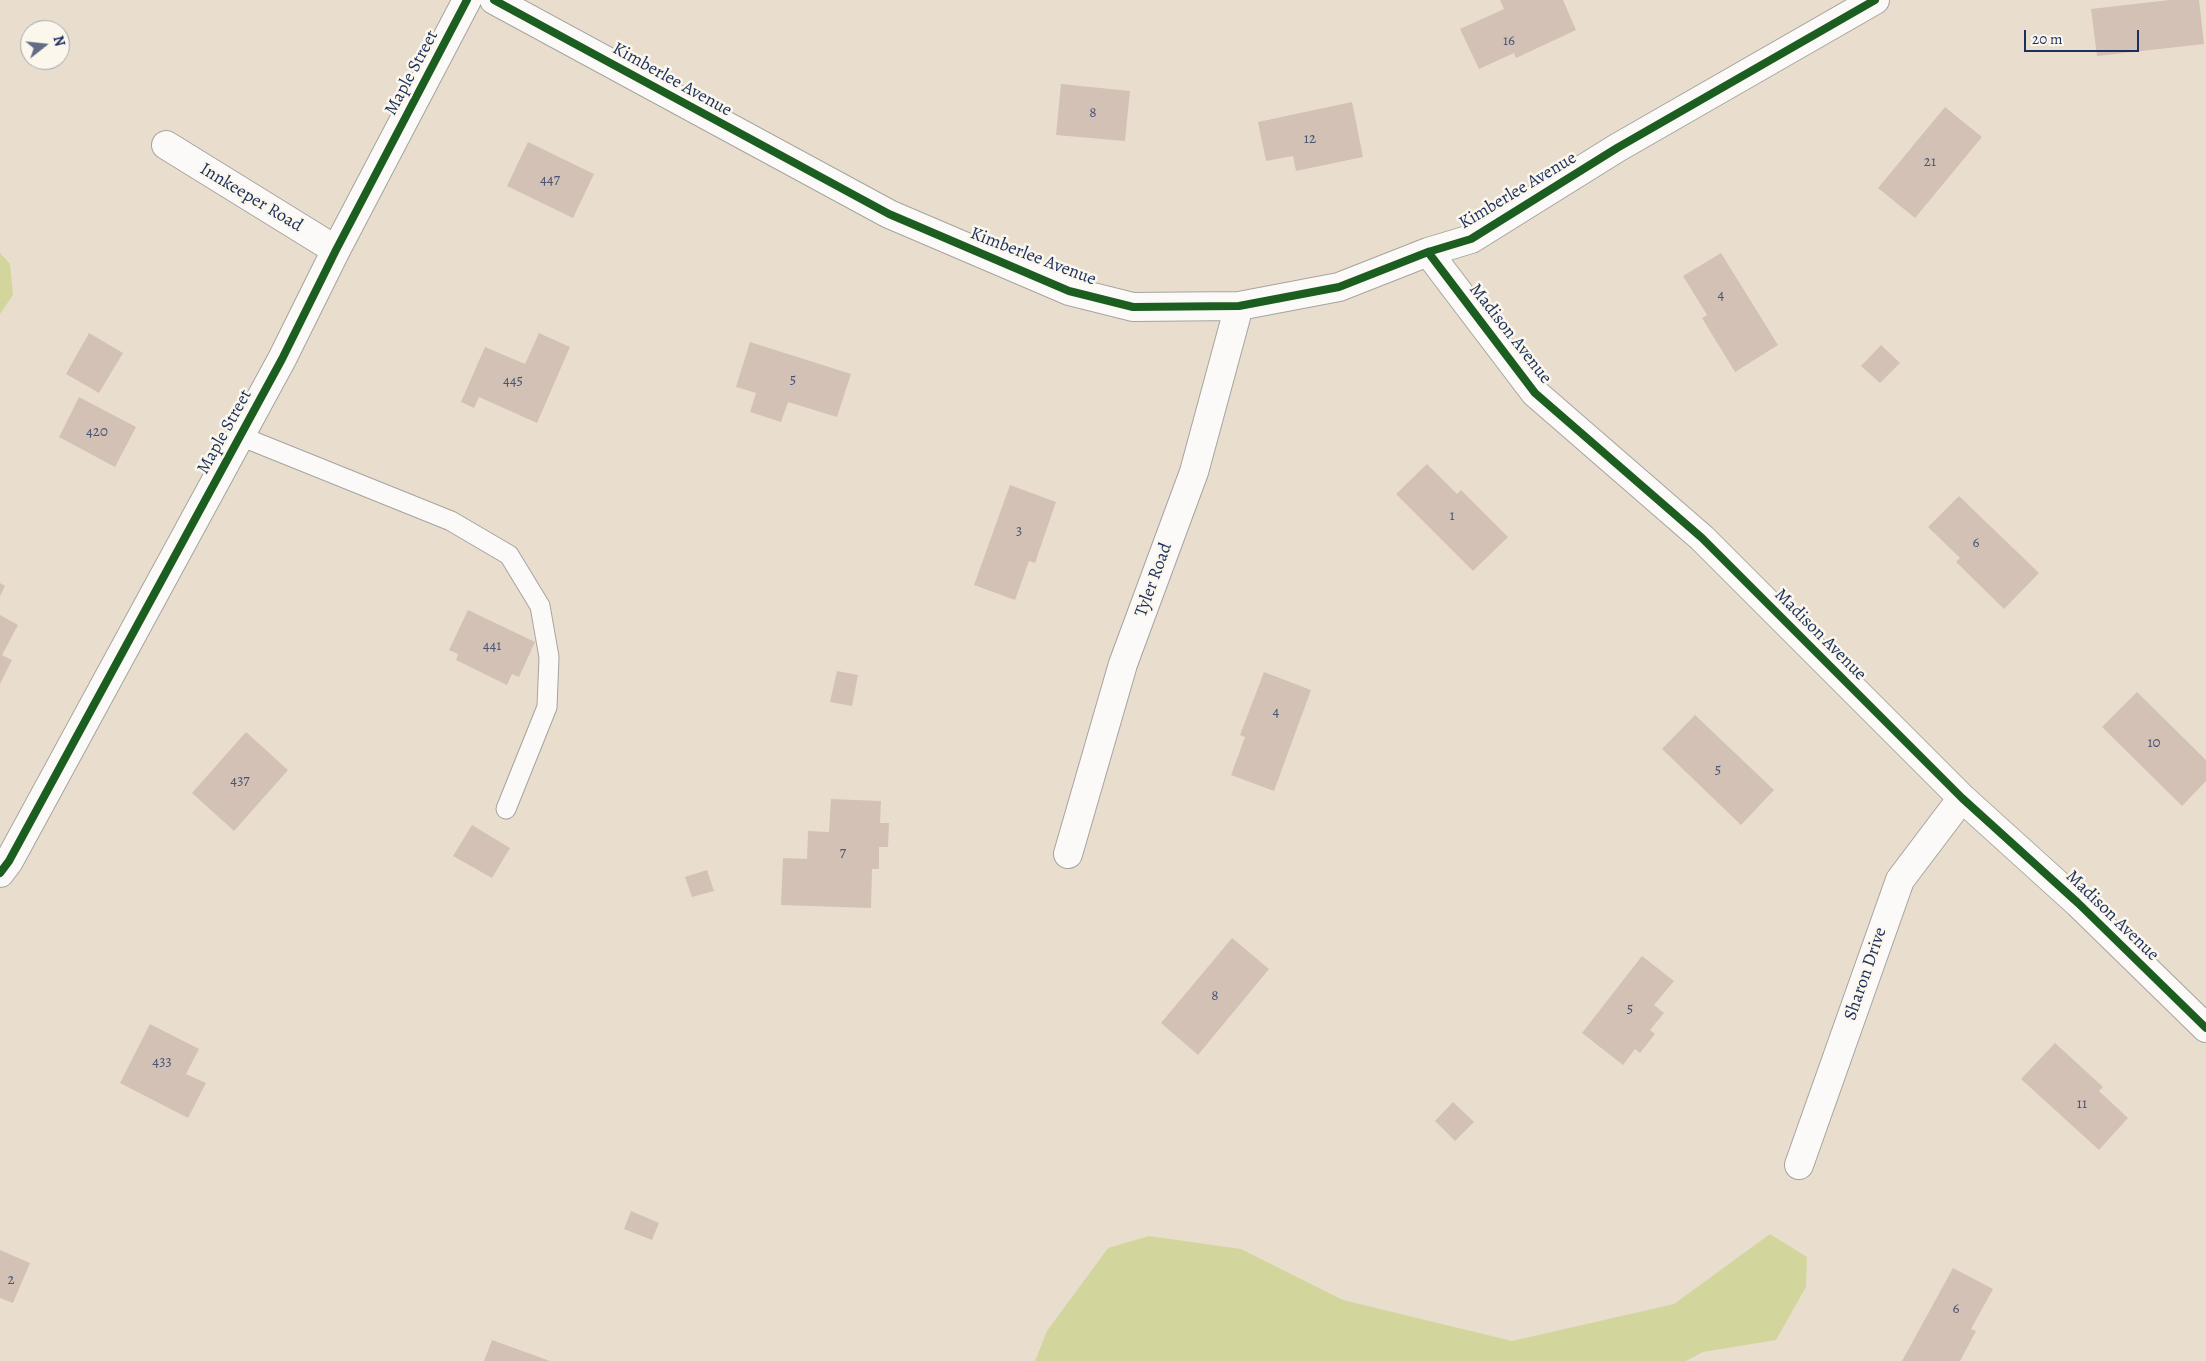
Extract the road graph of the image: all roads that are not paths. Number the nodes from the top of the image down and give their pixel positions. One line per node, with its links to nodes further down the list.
1 (467, 0): 5 (street, Maple Street)
2 (494, 0): 7 (street, Kimberlee Avenue)
3 (1875, 0): 6 (street, Kimberlee Avenue)
4 (166, 145): 5 (street, Innkeeper Road)
5 (336, 250): 8 (street, Maple Street)
6 (1428, 252): 7 (street, Kimberlee Avenue); 9 (street, Madison Avenue)
7 (1239, 306): 11 (street, Tyler Road)
8 (240, 436): 10 (lane); 12 (street, Maple Street)
9 (1962, 798): 13 (street, Madison Avenue); 14 (street, Sharon Drive)
10 (506, 810)
11 (1068, 854)
12 (0, 873)
13 (2206, 1028)
14 (1799, 1165)

